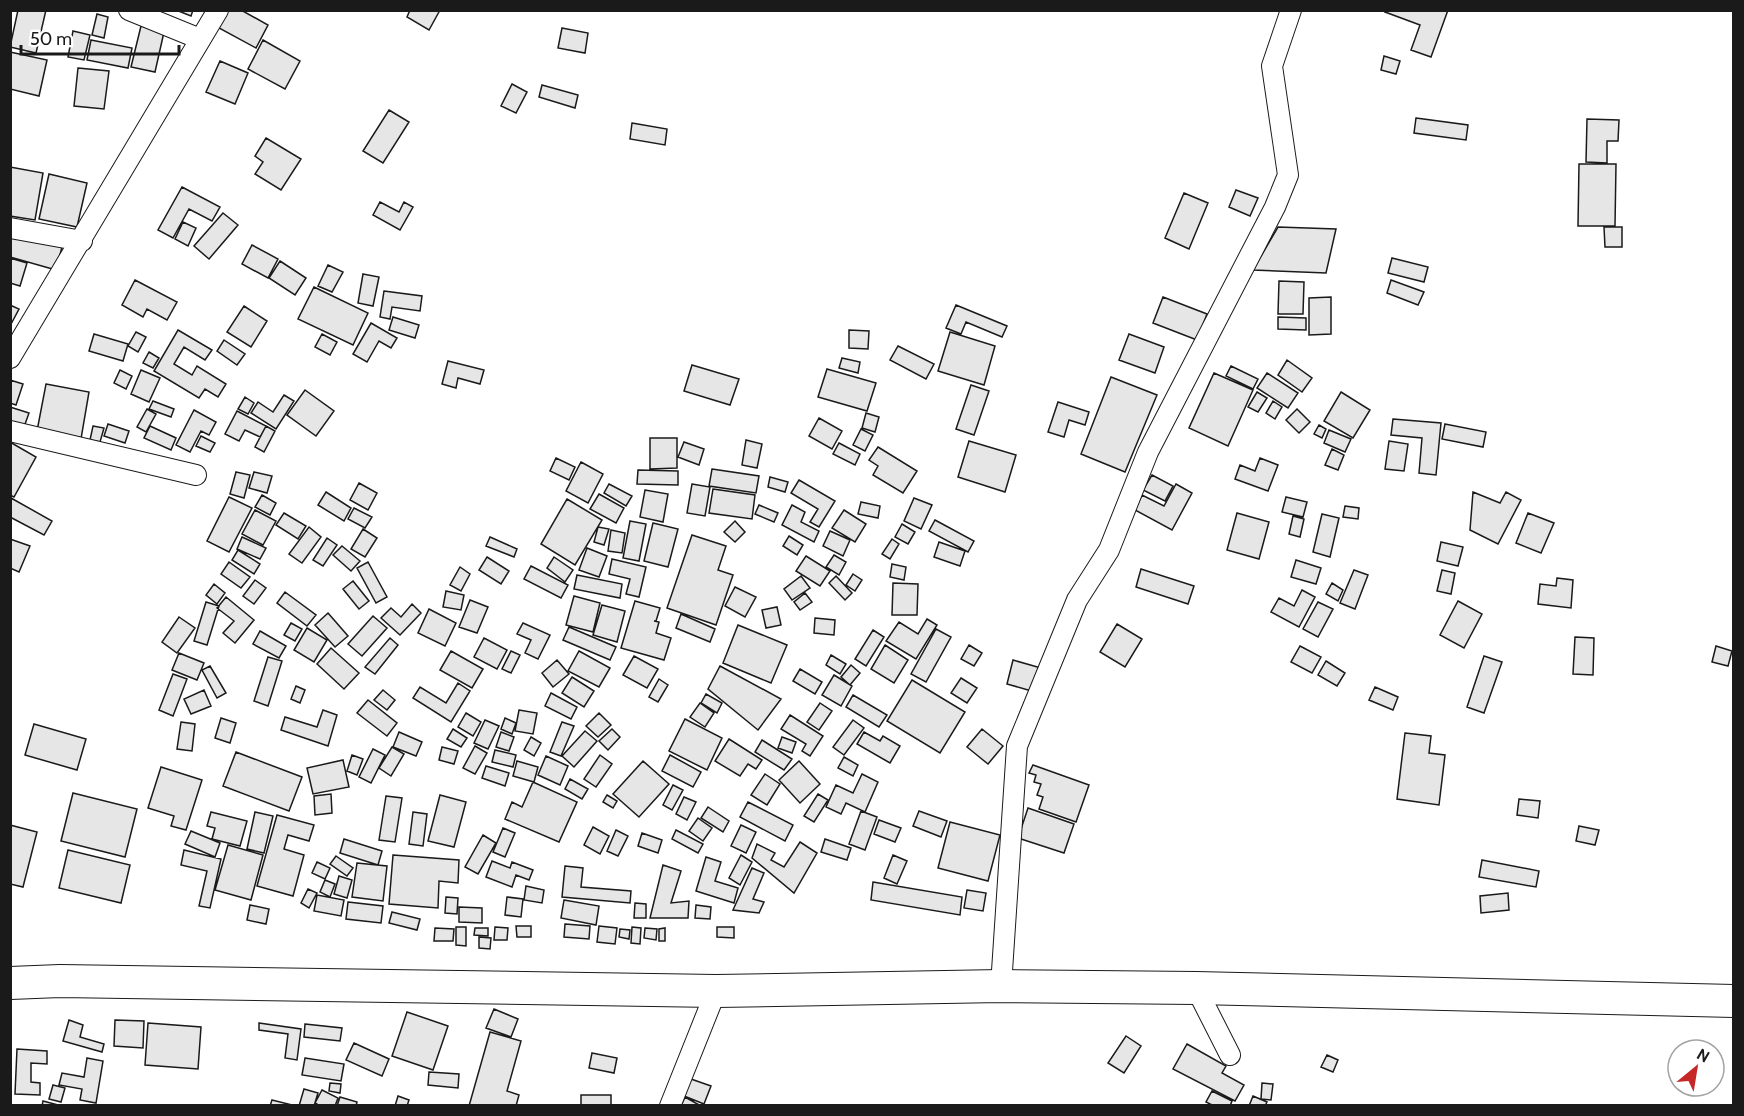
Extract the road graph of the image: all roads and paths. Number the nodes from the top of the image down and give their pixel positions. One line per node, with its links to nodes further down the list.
1 (129, 10): 4 (street)
2 (218, 10): 4 (street)
3 (1291, 10): 11 (street)
4 (200, 39): 6 (street)
5 (10, 228): 6 (street)
6 (82, 241): 7 (street)
7 (10, 358)
8 (10, 431): 9 (street)
9 (196, 475)
10 (10, 983): 13 (highway)
11 (1001, 986): 12 (highway); 13 (highway)
12 (1196, 988): 14 (highway); 15 (street)
13 (716, 991): 16 (street)
14 (1734, 1001)
15 (1230, 1055)
16 (670, 1106)

